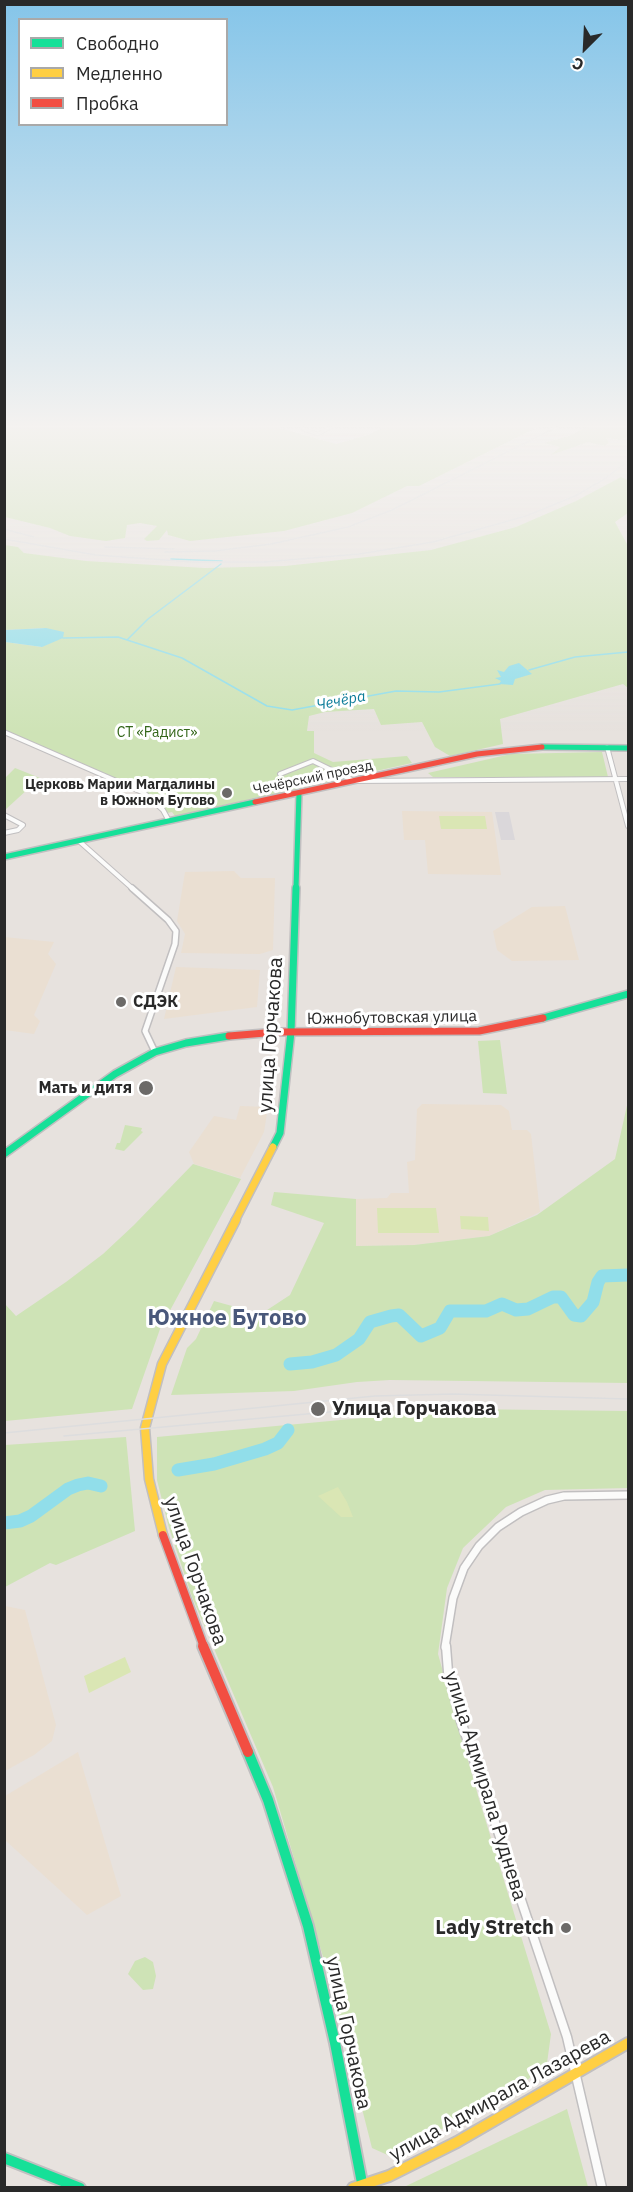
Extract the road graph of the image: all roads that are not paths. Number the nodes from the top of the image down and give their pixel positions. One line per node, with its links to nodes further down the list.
1 (4, 732): 12 (street)
2 (607, 747): 3 (street, Чечёрский проезд); 4 (street, Чечёрский проезд); 7 (street)
3 (628, 748)
4 (424, 770): 6 (street); 9 (street, Чечёрский проезд)
5 (280, 774): 9 (street)
6 (429, 779): 7 (street, Чечёрский проезд); 9 (street, Чечёрский проезд)
7 (616, 779): 8 (street, Чечёрский проезд); 13 (street)
8 (628, 779)
9 (354, 781): 10 (street, Чечёрский проезд)
10 (299, 793): 12 (street, Чечёрский проезд); 18 (street, улица Горчакова)
11 (4, 815): 14 (street)
12 (168, 821): 15 (street, Чечёрский проезд)
13 (628, 826)
14 (4, 833)
15 (79, 841): 16 (street, Чечёрский проезд); 19 (street)
16 (4, 856)
17 (628, 994): 18 (street, Южнобутовская улица)
18 (291, 1032): 19 (street, Южнобутовская улица); 25 (street, улица Горчакова)
19 (155, 1052): 20 (street, Южнобутовская улица)
20 (4, 1154)
21 (628, 1495): 23 (street, улица Адмирала Руднева)
22 (628, 2043): 23 (street, улица Адмирала Лазарева)
23 (575, 2073): 25 (street, улица Адмирала Лазарева); 28 (street, улица Адмирала Руднева)
24 (4, 2158): 26 (street)
25 (363, 2186): 27 (street, улица Адмирала Лазарева)
26 (80, 2187)
27 (353, 2187)
28 (602, 2187)

